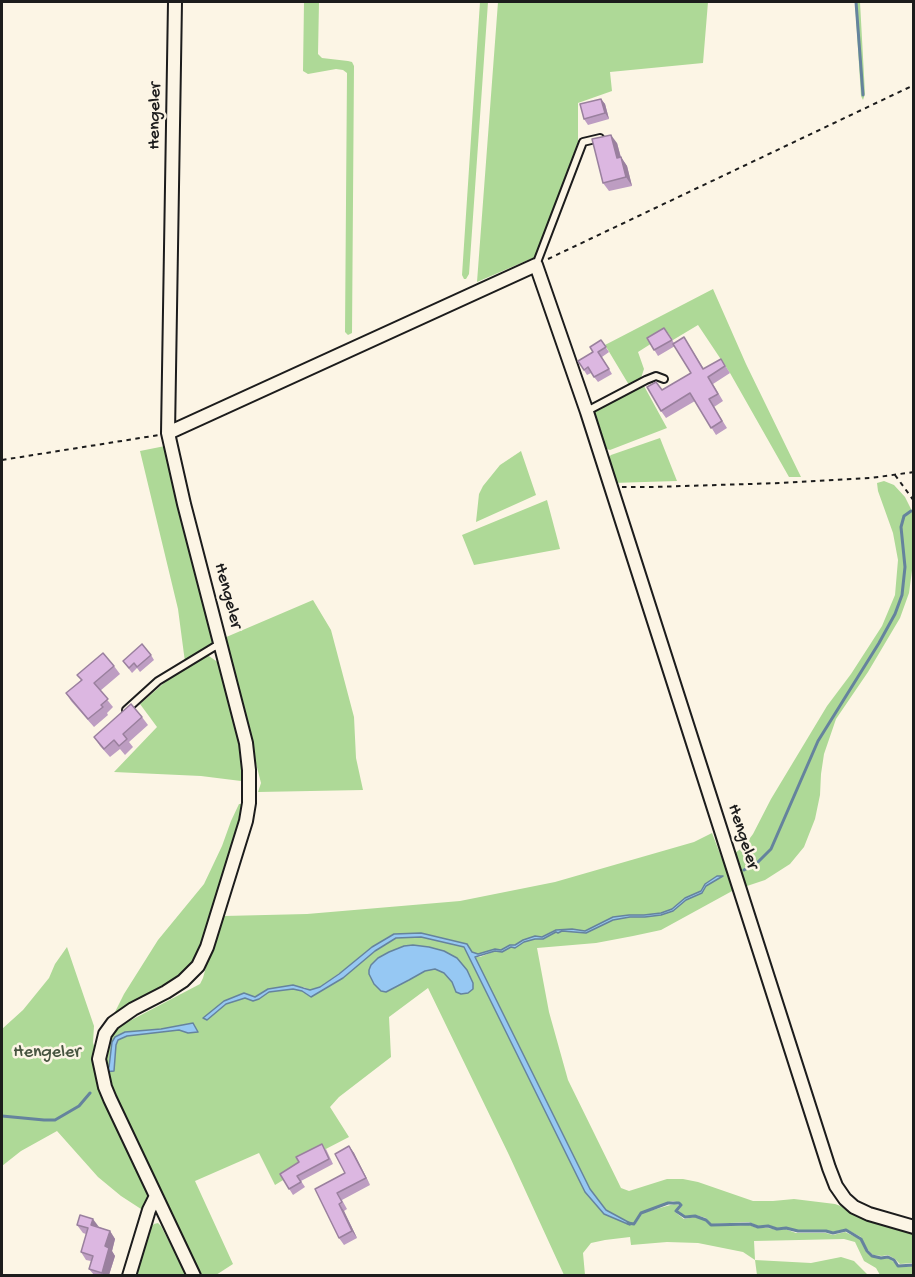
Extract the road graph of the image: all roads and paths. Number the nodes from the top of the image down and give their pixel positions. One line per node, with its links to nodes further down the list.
1 (175, 2): 7 (street, Hengeler)
2 (914, 85): 4 (path)
3 (606, 137): 4 (lane)
4 (536, 265): 6 (street, Hengeler); 7 (street)
5 (664, 379): 6 (lane)
6 (586, 412): 11 (street, Hengeler)
7 (168, 434): 8 (path); 13 (street, Hengeler)
8 (2, 460)
9 (914, 472): 10 (path)
10 (895, 475): 11 (path); 12 (path)
11 (610, 486): 16 (street, Hengeler)
12 (914, 501)
13 (221, 645): 14 (lane); 15 (street, Hengeler)
14 (124, 711)
15 (156, 1196): 17 (street); 18 (street, Hengeler)
16 (914, 1227)
17 (129, 1275)
18 (194, 1275)

